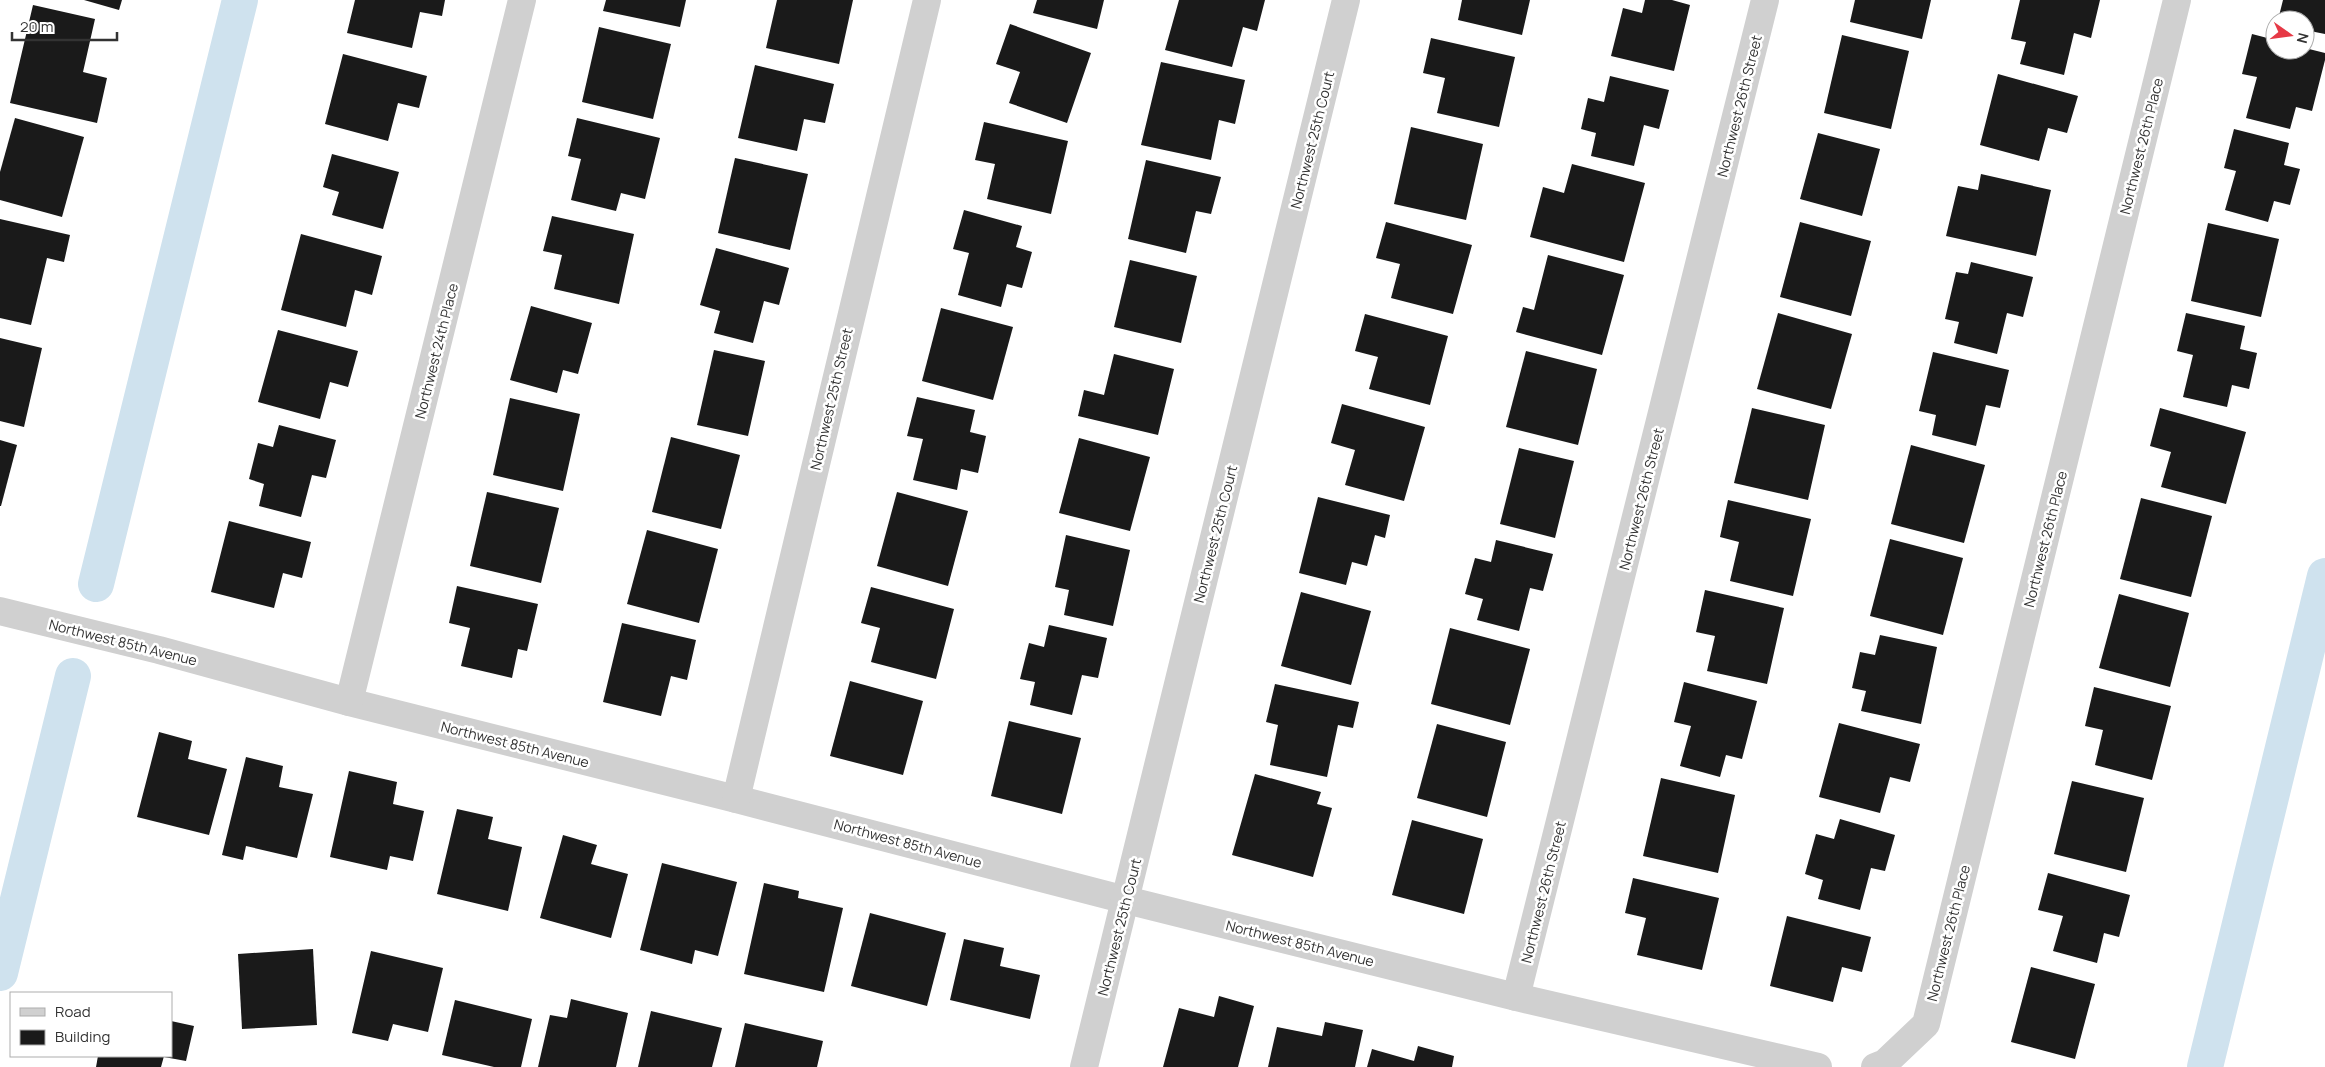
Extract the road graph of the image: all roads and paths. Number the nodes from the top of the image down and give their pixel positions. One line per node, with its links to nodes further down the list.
1 (522, 0): 7 (street, Northwest 24th Place)
2 (927, 0): 8 (street, Northwest 25th Street)
3 (1346, 0): 9 (street, Northwest 25th Court)
4 (1765, 0): 10 (street, Northwest 26th Street)
5 (2177, 0): 11 (street, Northwest 26th Place)
6 (0, 612): 7 (street, Northwest 85th Avenue)
7 (349, 702): 8 (street, Northwest 85th Avenue)
8 (736, 799): 9 (street, Northwest 85th Avenue)
9 (1126, 900): 10 (street, Northwest 85th Avenue); 12 (street, Northwest 25th Court)
10 (1516, 997): 13 (street, Northwest 85th Avenue)
11 (1880, 1065)
12 (1084, 1067)
13 (1818, 1067)

